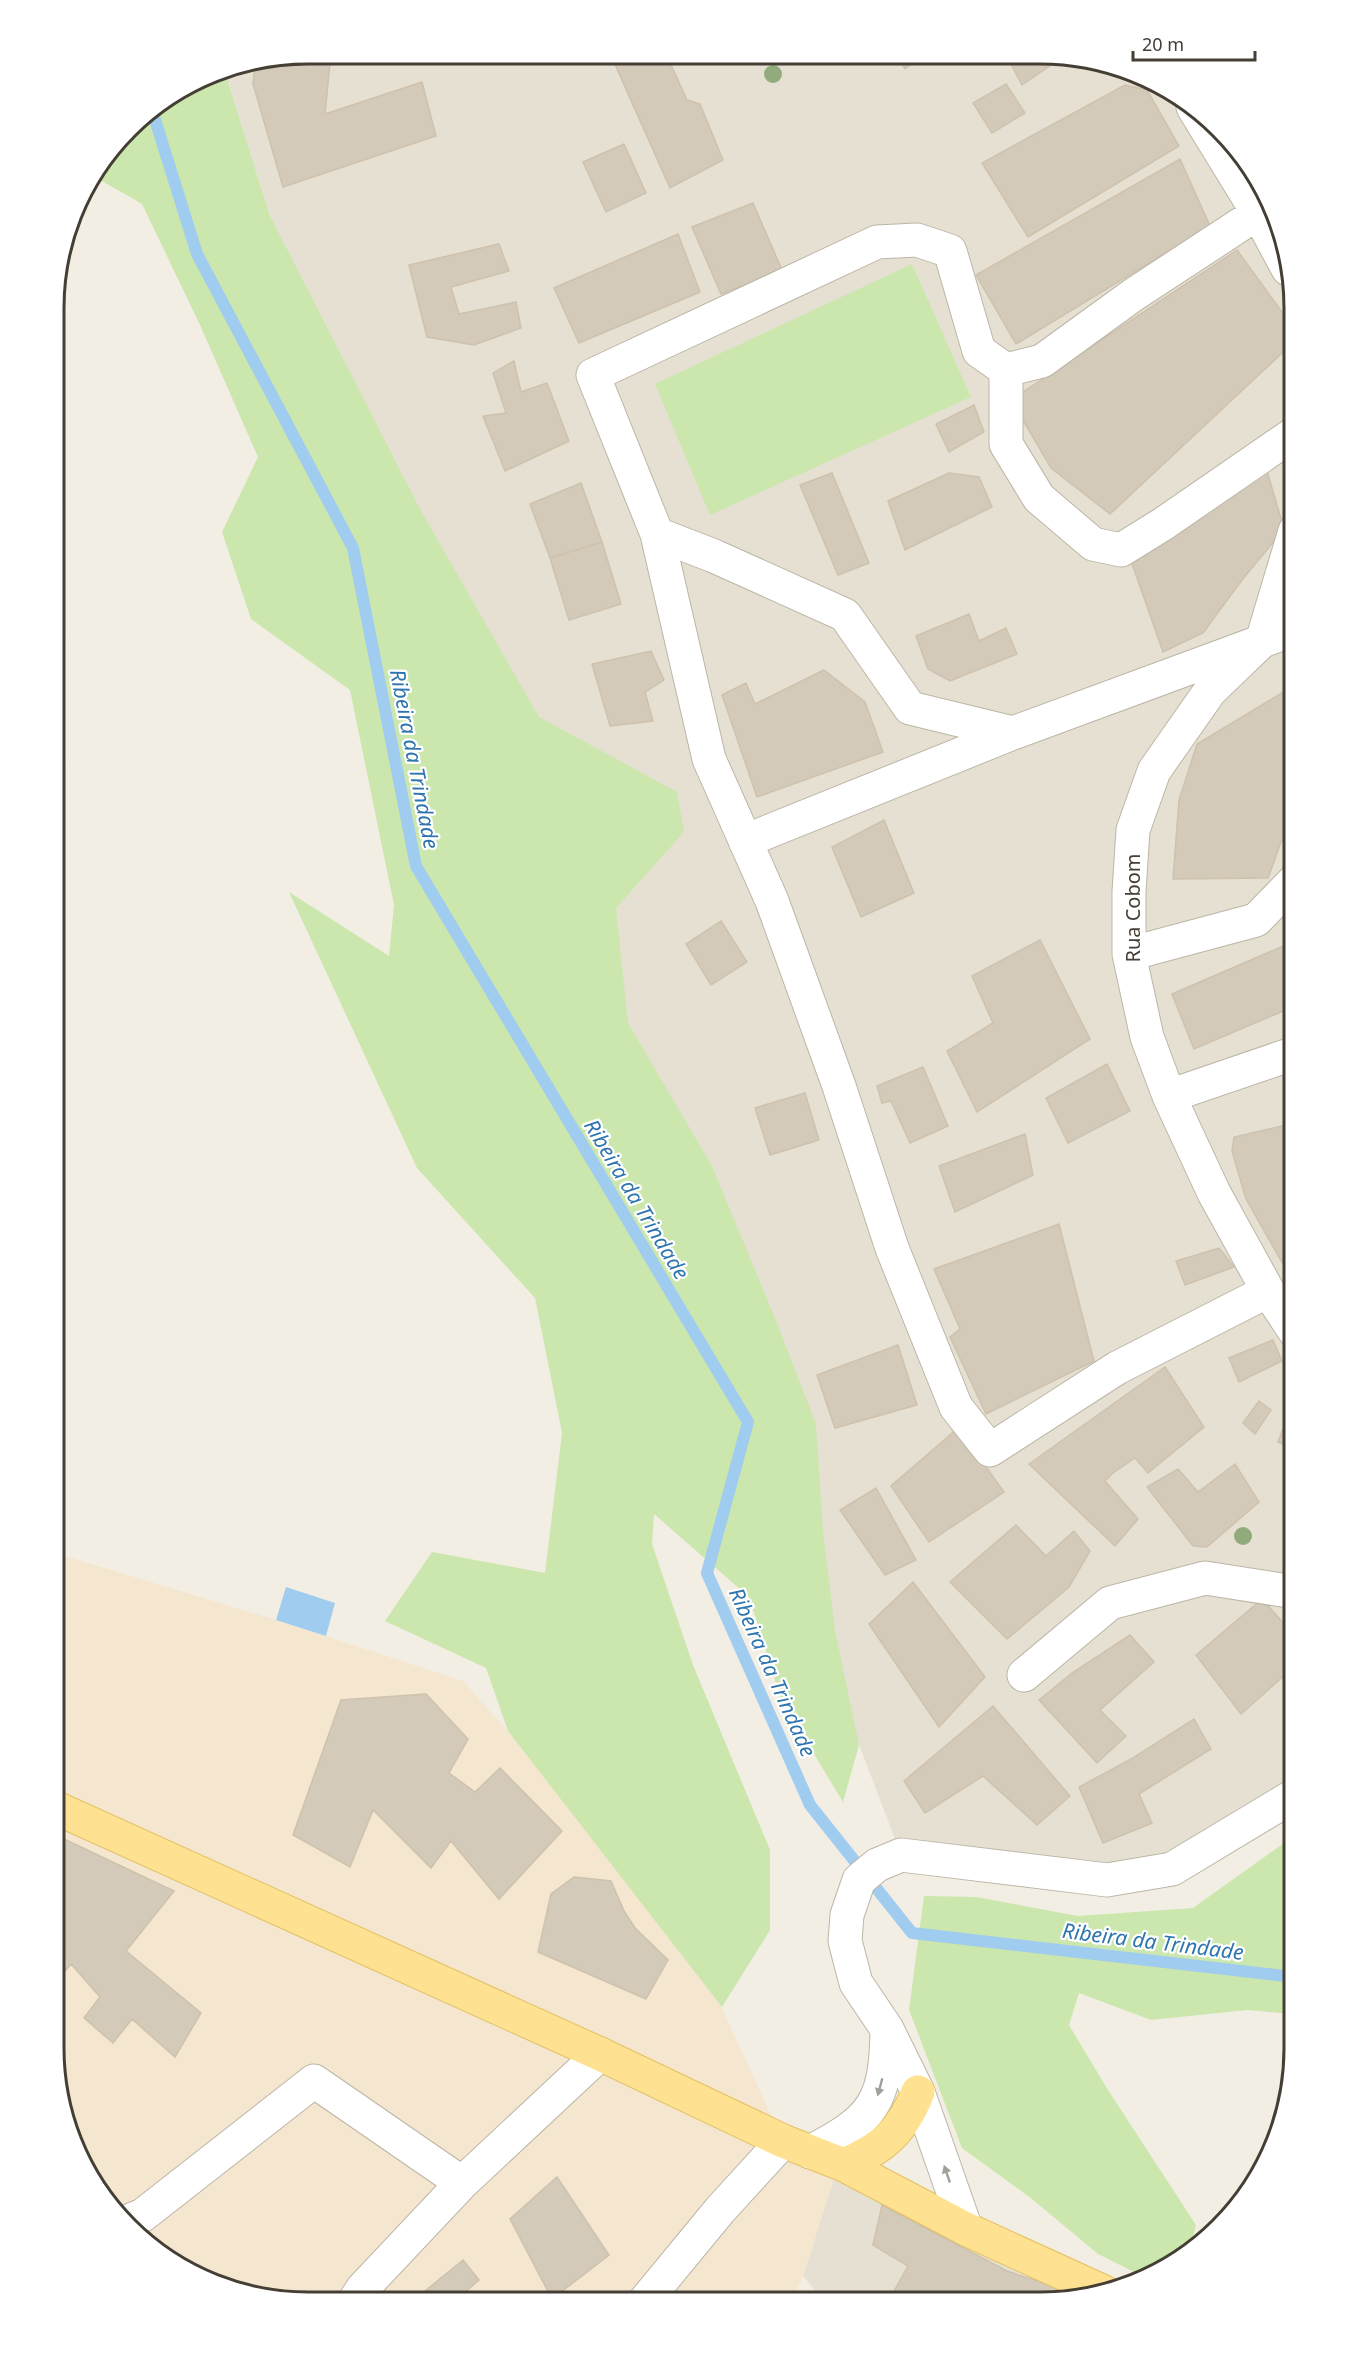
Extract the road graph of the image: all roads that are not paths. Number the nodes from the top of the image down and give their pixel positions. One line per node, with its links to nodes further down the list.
1 (1223, 147): 2 (street)
2 (1258, 213): 3 (street); 4 (street)
3 (1277, 248)
4 (1006, 370): 5 (street); 6 (street)
5 (1285, 440)
6 (657, 534): 10 (street); 11 (street)
7 (1285, 564): 9 (street, Rua Cobom)
8 (1285, 633): 9 (street)
9 (1262, 641): 10 (street); 13 (street, Rua Cobom)
10 (1013, 733): 11 (street)
11 (745, 841): 16 (street)
12 (1285, 891): 13 (street)
13 (1129, 954): 15 (street, Rua Cobom)
14 (1285, 1056): 15 (street)
15 (1169, 1096): 16 (street, Rua Cobom)
16 (1268, 1291): 17 (street, Rua Cobom)
17 (1285, 1317)
18 (1285, 1590): 19 (street)
19 (1023, 1675)
20 (1285, 1800): 22 (street)
21 (64, 1812): 23 (main road)
22 (888, 2030): 24 (street); 25 (street, one-way to 25)
23 (600, 2054): 25 (main road); 27 (street)
24 (918, 2092): 26 (main road); 29 (street, one-way to 24)
25 (797, 2146): 26 (main road); 32 (street)
26 (844, 2165): 29 (main road)
27 (462, 2183): 28 (street); 31 (street)
28 (135, 2218)
29 (966, 2229): 30 (main road)
30 (1091, 2286)
31 (360, 2292)
32 (652, 2292)

